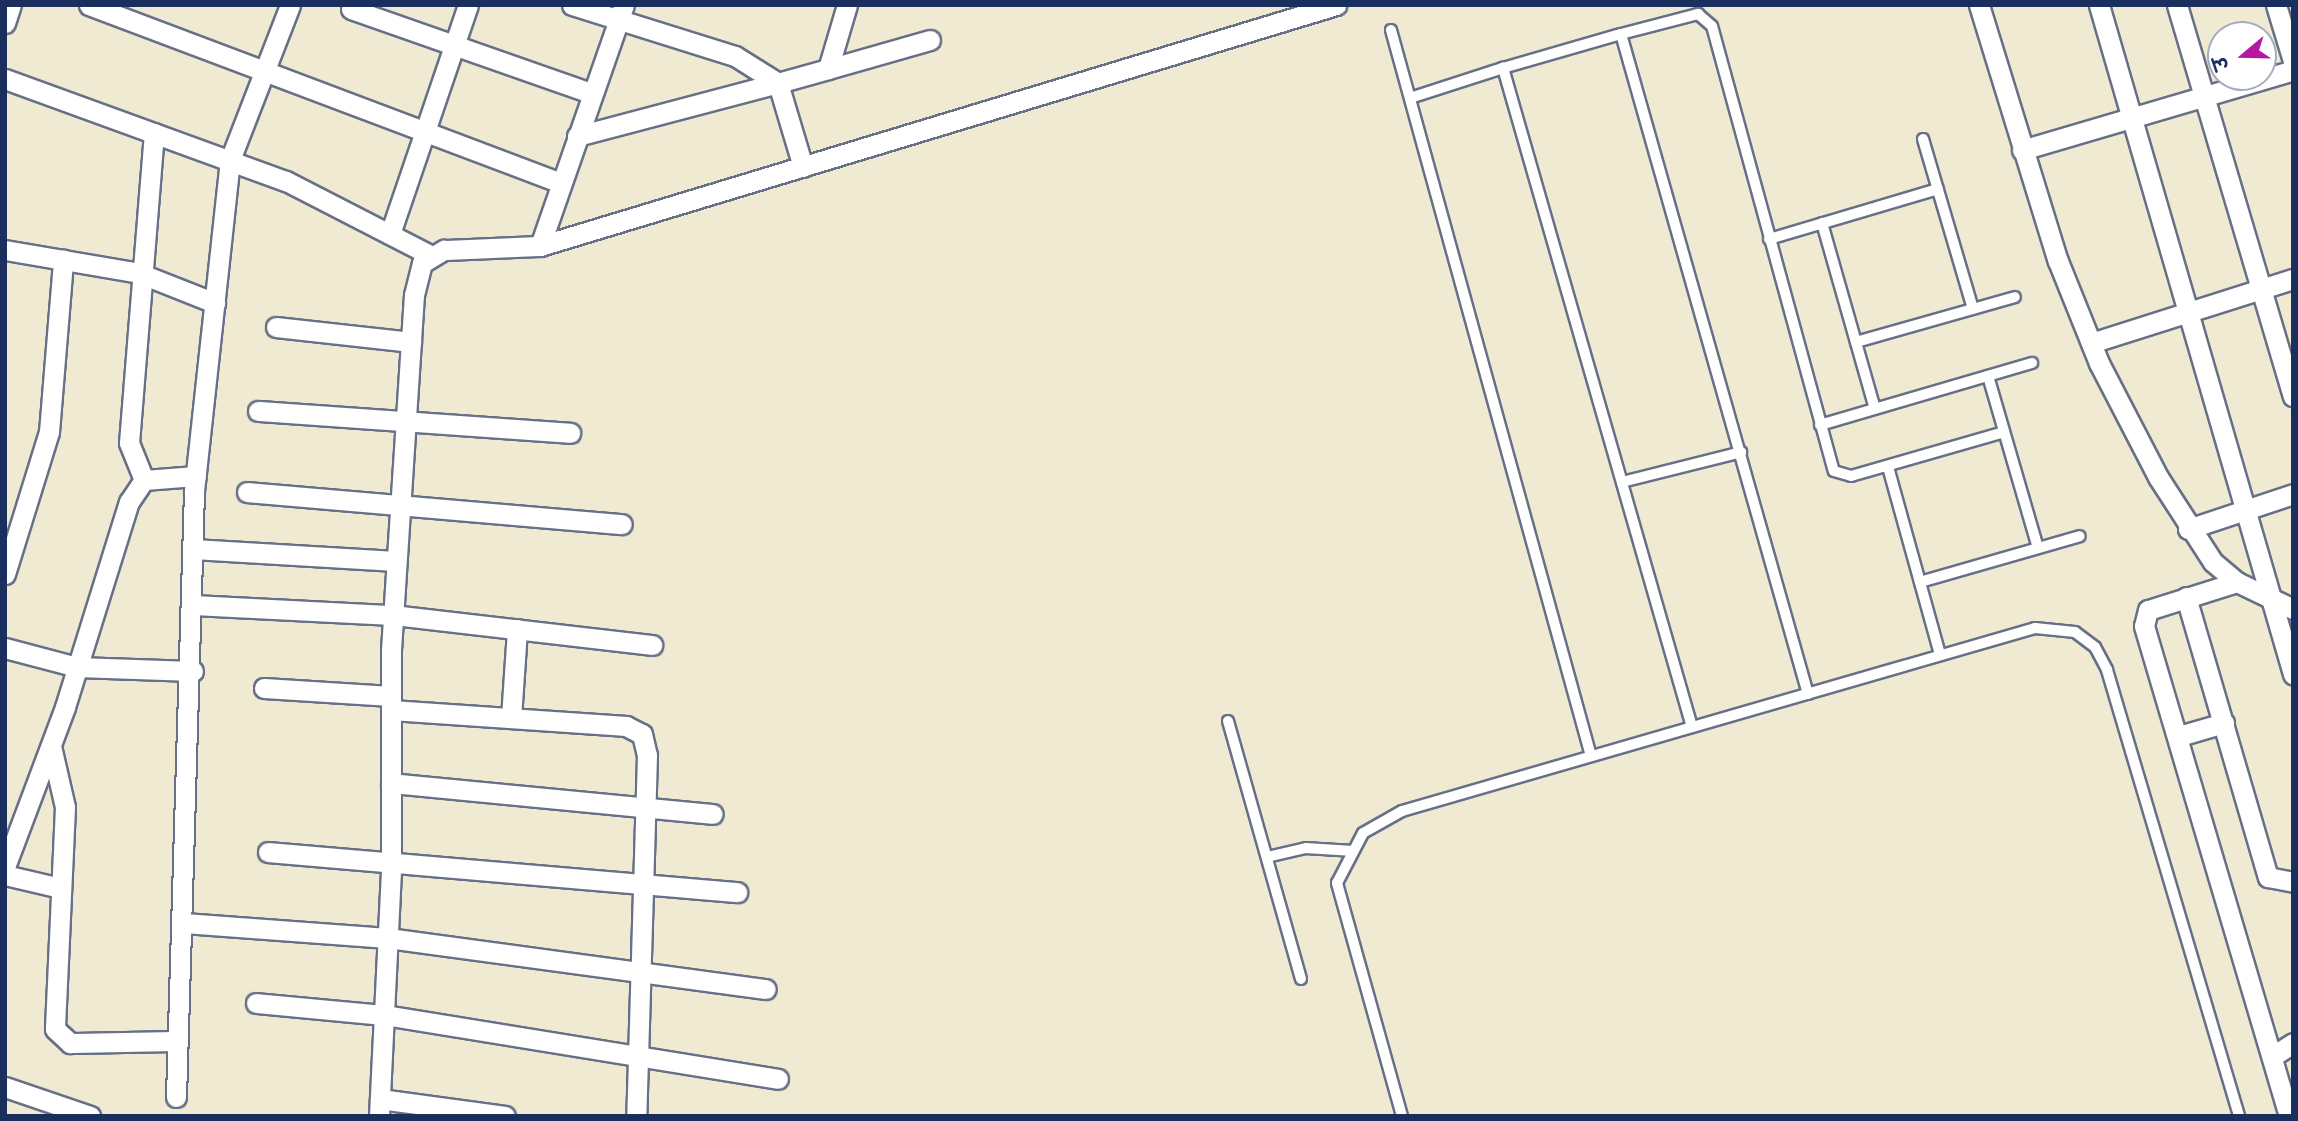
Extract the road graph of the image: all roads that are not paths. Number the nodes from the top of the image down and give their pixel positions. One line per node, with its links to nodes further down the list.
1 (11, 5): 14 (street)
2 (89, 5): 20 (street)
3 (290, 5): 20 (street)
4 (468, 5): 18 (street)
5 (572, 5): 13 (street)
6 (847, 5): 22 (street)
7 (1336, 5): 36 (street)
8 (1979, 5): 34 (street)
9 (2099, 5): 29 (street)
10 (2177, 5): 27 (street)
11 (2276, 5): 19 (street)
12 (351, 9): 18 (street)
13 (622, 13): 25 (street); 26 (street)
14 (5, 23)
15 (1391, 30): 28 (lane)
16 (1621, 34): 21 (lane); 41 (lane); 66 (lane)
17 (930, 40): 22 (street)
18 (454, 47): 26 (street); 30 (street)
19 (2293, 61)
20 (267, 68): 30 (street); 35 (street)
21 (1503, 68): 28 (lane); 70 (lane)
22 (828, 69): 25 (street)
23 (2293, 71): 27 (street)
24 (6, 82): 31 (street)
25 (778, 83): 32 (street); 36 (street)
26 (591, 93): 32 (street)
27 (2203, 94): 29 (street); 48 (street)
28 (1410, 98): 105 (lane)
29 (2132, 116): 34 (street); 52 (street)
30 (425, 130): 37 (street); 40 (street)
31 (154, 132): 35 (street); 46 (street)
32 (577, 136): 37 (street)
33 (1923, 139): 38 (lane)
34 (2022, 150): 56 (street)
35 (230, 160): 40 (street); 50 (street)
36 (803, 167): 42 (street)
37 (561, 183): 42 (street)
38 (1938, 189): 39 (lane); 51 (lane)
39 (1822, 223): 41 (lane); 55 (lane)
40 (390, 233): 44 (street)
41 (1769, 239): 63 (lane)
42 (540, 246): 44 (street)
43 (5, 250): 45 (street)
44 (430, 255): 54 (street)
45 (63, 260): 46 (street); 81 (street)
46 (139, 273): 50 (street); 69 (street)
47 (2293, 279): 48 (street)
48 (2262, 293): 52 (street); 59 (street)
49 (2015, 296): 51 (lane)
50 (215, 303): 68 (street)
51 (1973, 309): 55 (lane)
52 (2189, 314): 56 (street); 74 (street)
53 (276, 327): 54 (street)
54 (411, 342): 62 (street)
55 (1856, 342): 60 (lane)
56 (2091, 343): 76 (street)
57 (2032, 363): 58 (lane)
58 (1988, 376): 60 (lane); 64 (lane)
59 (2293, 396)
60 (1875, 409): 63 (lane)
61 (258, 411): 62 (street)
62 (405, 421): 65 (street); 73 (street)
63 (1820, 425): 67 (lane)
64 (2004, 432): 67 (lane); 78 (lane)
65 (570, 433)
66 (1741, 452): 70 (lane); 97 (lane)
67 (1888, 467): 82 (lane)
68 (196, 476): 69 (street); 79 (street)
69 (144, 480): 93 (street)
70 (1622, 482): 102 (lane)
71 (247, 492): 73 (street)
72 (2293, 494): 74 (street)
73 (400, 508): 75 (street); 80 (street)
74 (2246, 509): 76 (street); 85 (street)
75 (622, 524)
76 (2188, 529): 83 (street)
77 (2080, 536): 78 (lane)
78 (2038, 548): 82 (lane)
79 (194, 549): 80 (street); 86 (street)
80 (396, 561): 88 (street)
81 (5, 574)
82 (1920, 582): 92 (lane)
83 (2236, 582): 84 (street); 85 (street)
84 (2186, 597): 101 (street); 103 (street)
85 (2272, 600): 87 (street); 95 (street)
86 (193, 605): 88 (street); 94 (street)
87 (2293, 609)
88 (393, 615): 89 (street); 98 (street)
89 (517, 629): 90 (street); 99 (street)
90 (652, 645)
91 (5, 648): 93 (street)
92 (1940, 655): 97 (lane); 138 (lane)
93 (77, 667): 94 (street); 104 (street)
94 (193, 671): 119 (street)
95 (2293, 674)
96 (264, 688): 98 (street)
97 (1808, 694): 102 (lane)
98 (391, 703): 99 (street); 106 (street)
99 (511, 718): 107 (street)
100 (1228, 721): 111 (lane)
101 (2224, 723): 103 (street); 115 (street)
102 (1692, 727): 105 (lane)
103 (2179, 736): 128 (street)
104 (51, 746): 113 (street); 117 (street)
105 (1591, 756): 109 (lane)
106 (391, 783): 107 (street); 112 (street)
107 (644, 808): 108 (street); 116 (street)
108 (713, 814)
109 (1353, 851): 111 (lane); 137 (lane)
110 (268, 852): 112 (street)
111 (1267, 857): 122 (lane)
112 (391, 860): 116 (street); 120 (street)
113 (5, 867)
114 (5, 875): 117 (street)
115 (2293, 882)
116 (643, 887): 118 (street); 121 (street)
117 (61, 888): 126 (street)
118 (737, 892)
119 (183, 923): 120 (street); 126 (street)
120 (388, 938): 121 (street); 125 (street)
121 (641, 971): 123 (street); 129 (street)
122 (1301, 979)
123 (766, 989)
124 (256, 1003): 125 (street)
125 (384, 1015): 129 (street); 133 (street)
126 (178, 1041): 132 (street)
127 (2293, 1043): 128 (street)
128 (2273, 1056): 139 (street)
129 (639, 1058): 130 (street); 136 (street)
130 (778, 1080)
131 (5, 1087): 134 (street)
132 (176, 1097)
133 (380, 1107): 135 (street)
134 (90, 1116)
135 (505, 1116)
136 (636, 1116)
137 (1402, 1116)
138 (2238, 1116)
139 (2289, 1116)

